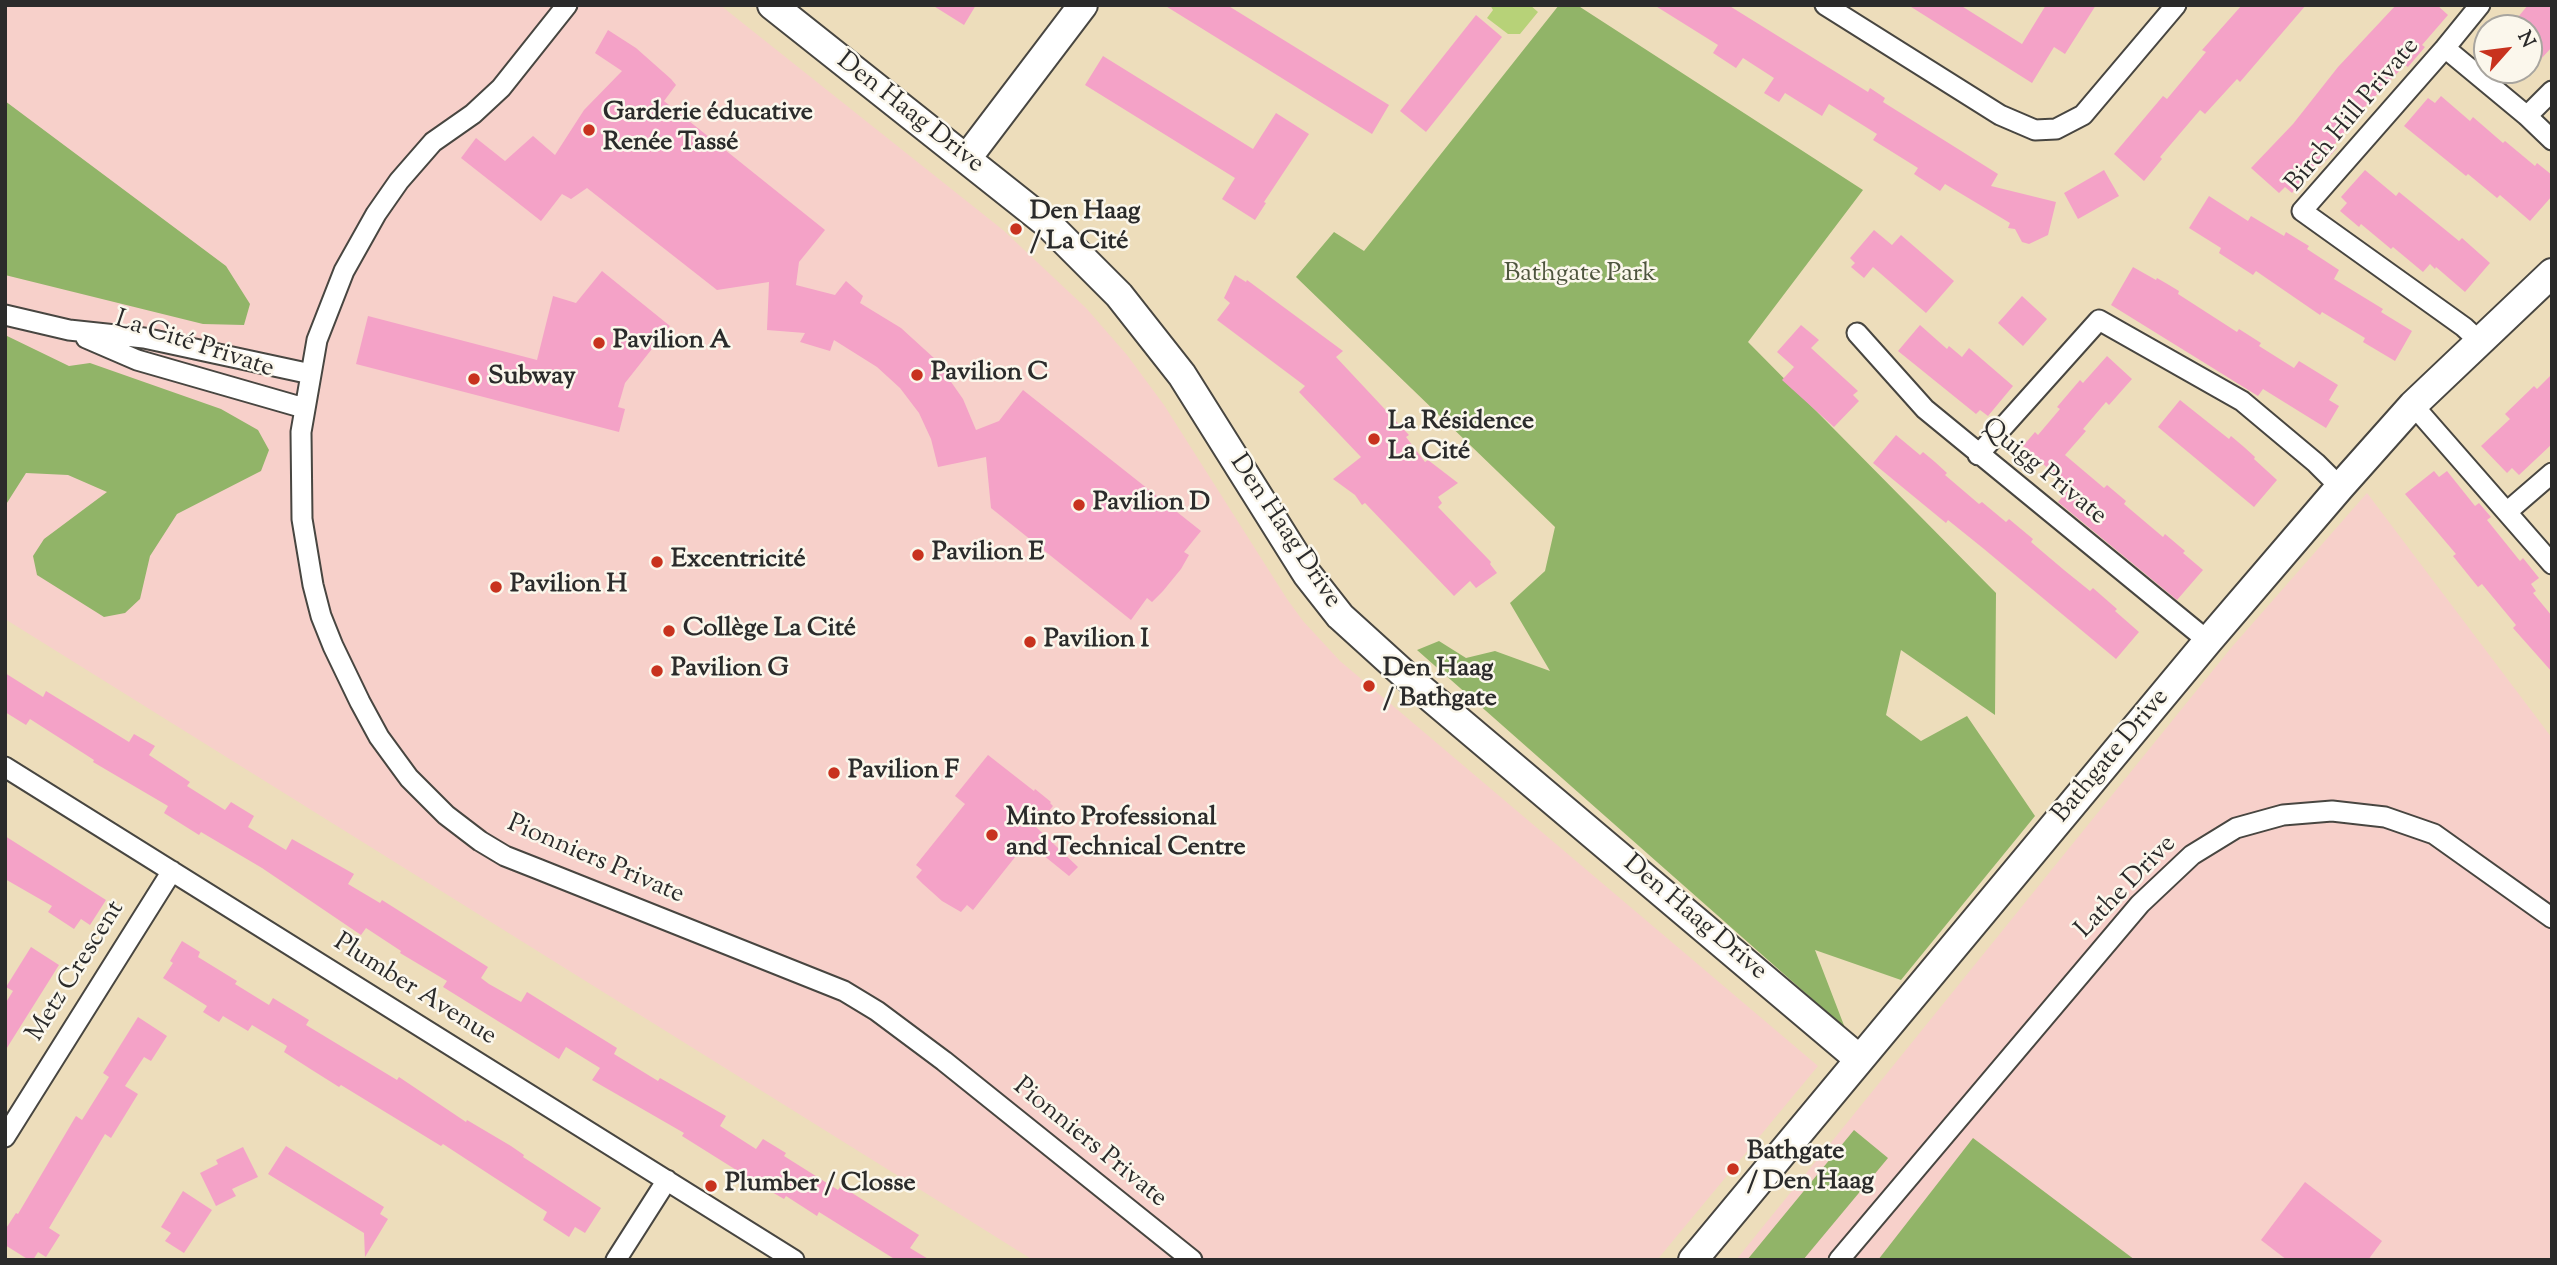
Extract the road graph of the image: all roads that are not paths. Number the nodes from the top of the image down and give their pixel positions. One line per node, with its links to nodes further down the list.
1 (567, 5): 17 (street, Pionniers Private)
2 (772, 5): 11 (street, Den Haag Drive)
3 (1083, 5): 11 (street)
4 (1825, 5): 5 (street)
5 (2176, 5)
6 (2480, 5): 7 (street, Birch Hill Private)
7 (2445, 48): 9 (street, Birch Hill Private); 16 (street, Birch Hill Private)
8 (2552, 91): 9 (street)
9 (2527, 116): 10 (street, Birch Hill Private)
10 (2552, 140)
11 (967, 158): 29 (street, Den Haag Drive)
12 (2552, 273): 16 (street, Bathgate Drive)
13 (5, 315): 14 (street, La Cité Private)
14 (69, 330): 17 (street, La Cité Private); 19 (street, La Cité Private)
15 (1857, 333): 20 (street, Quigg Private)
16 (2479, 341): 18 (street, Bathgate Drive)
17 (311, 374): 19 (street, Pionniers Private)
18 (2413, 405): 22 (street, Bathgate Drive); 23 (street)
19 (304, 408): 34 (street, Pionniers Private)
20 (1978, 454): 22 (street); 25 (street, Quigg Private)
21 (2552, 473): 23 (street)
22 (2340, 487): 25 (street, Bathgate Drive)
23 (2508, 511): 24 (street)
24 (2552, 564)
25 (2208, 641): 29 (street, Bathgate Drive)
26 (5, 767): 27 (street, Plumber Avenue)
27 (172, 871): 30 (street, Metz Crescent); 31 (street, Plumber Avenue)
28 (2552, 918): 36 (street, Lathe Drive)
29 (1860, 1059): 35 (street, Bathgate Drive)
30 (5, 1137)
31 (667, 1180): 32 (street); 33 (street, Plumber Avenue)
32 (616, 1260)
33 (794, 1260)
34 (1192, 1260)
35 (1693, 1260)
36 (1839, 1260)

